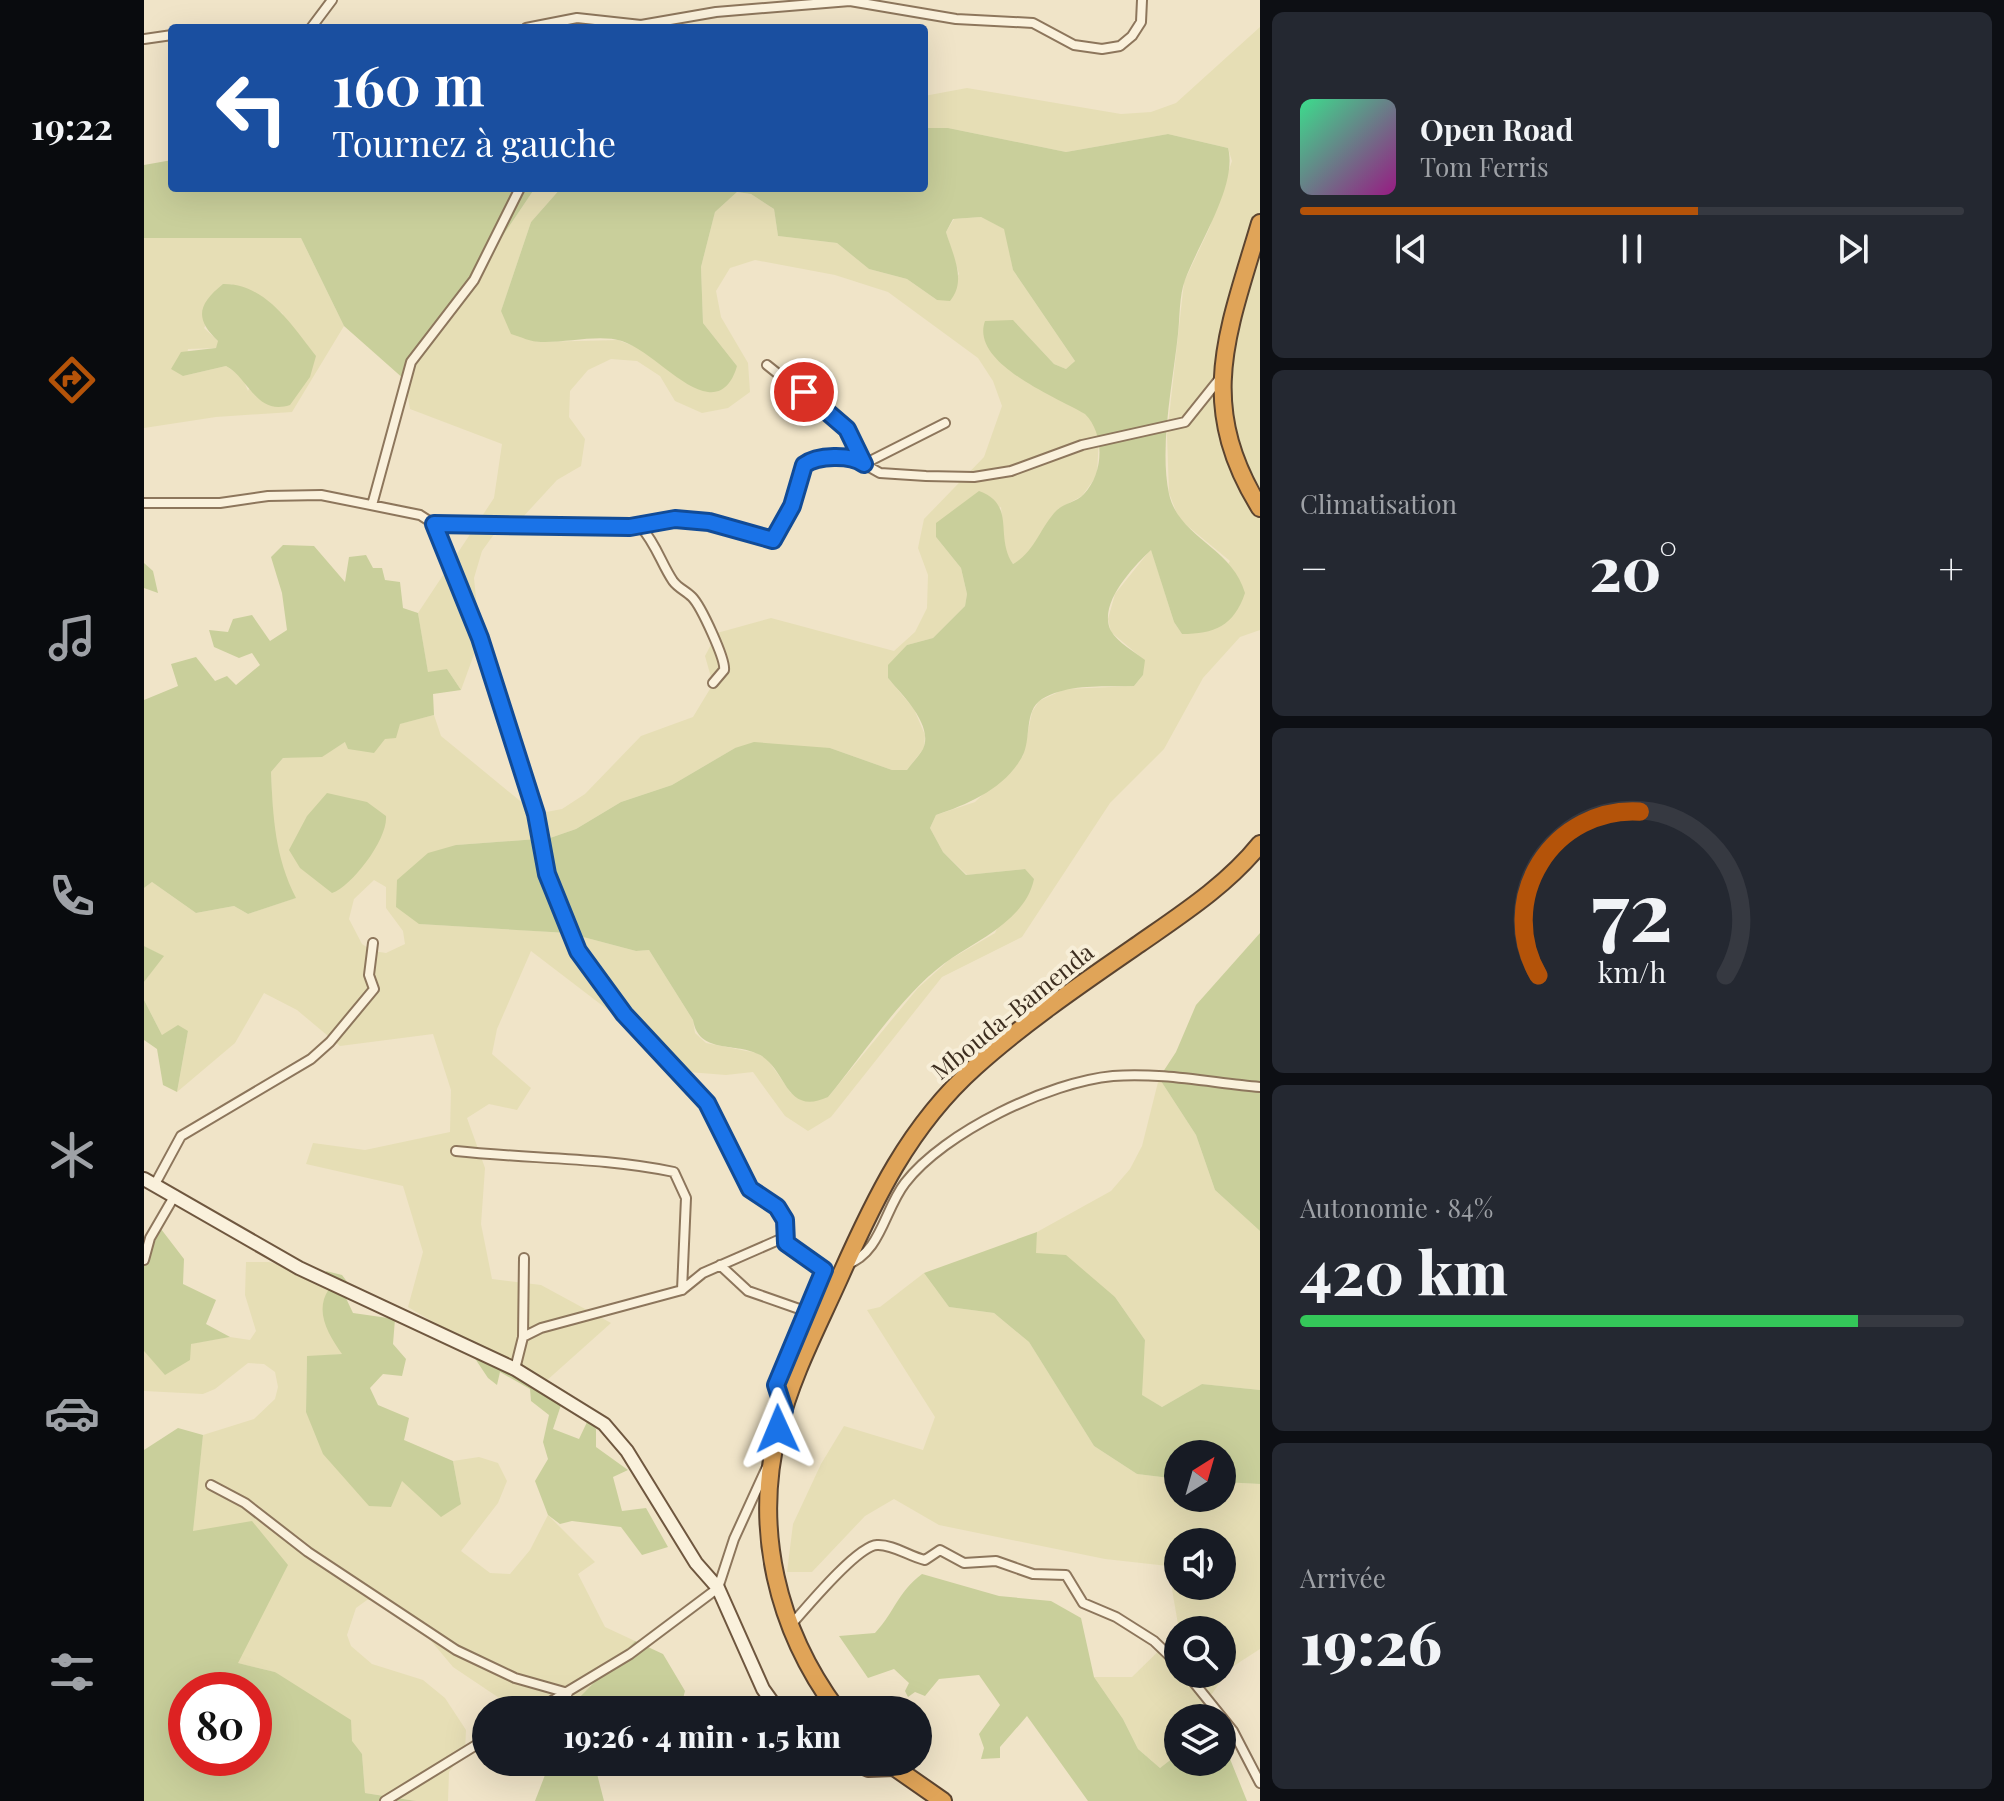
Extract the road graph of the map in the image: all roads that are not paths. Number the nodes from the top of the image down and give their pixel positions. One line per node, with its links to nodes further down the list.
1 (332, 0): 3 (street)
2 (1142, 0): 6 (street)
3 (314, 24)
4 (546, 24): 5 (street)
5 (632, 24)
6 (647, 24)
7 (168, 36): 8 (street)
8 (144, 39)
9 (518, 192): 16 (street)
10 (1260, 223): 12 (highway)
11 (767, 365): 14 (street)
12 (1221, 377): 14 (street); 17 (highway)
13 (945, 423): 14 (street)
14 (864, 464): 19 (street)
15 (144, 503): 16 (street)
16 (372, 505): 18 (street)
17 (1260, 508)
18 (434, 524): 19 (street); 27 (street)
19 (641, 527): 20 (street)
20 (713, 683)
21 (1260, 844): 31 (highway, Mbouda-Bamenda)
22 (373, 943): 25 (street)
23 (1260, 1087): 31 (street)
24 (456, 1151): 34 (street)
25 (150, 1181): 26 (street)
26 (175, 1195): 29 (street); 37 (street)
27 (783, 1238): 30 (street); 32 (street)
28 (524, 1258): 36 (street)
29 (144, 1260)
30 (720, 1265): 34 (street); 35 (street)
31 (845, 1265): 33 (highway, Mbouda-Bamenda)
32 (824, 1270): 33 (street); 35 (street)
33 (838, 1282): 38 (highway, Mbouda-Bamenda)
34 (682, 1290): 36 (street)
35 (805, 1311): 38 (street)
36 (523, 1337): 37 (street)
37 (515, 1369): 41 (street)
38 (784, 1410): 39 (highway, Mbouda-Bamenda)
39 (773, 1453): 41 (street); 42 (highway, Mbouda-Bamenda)
40 (211, 1485): 45 (street)
41 (718, 1588): 45 (street); 47 (street)
42 (789, 1627): 43 (street); 48 (highway, Mbouda-Bamenda)
43 (1164, 1651)
44 (1198, 1688): 51 (street)
45 (568, 1693): 46 (street)
46 (563, 1696)
47 (768, 1696)
48 (827, 1696)
49 (472, 1748): 52 (street)
50 (906, 1776): 53 (highway)
51 (1260, 1783)
52 (385, 1801)
53 (943, 1801)

